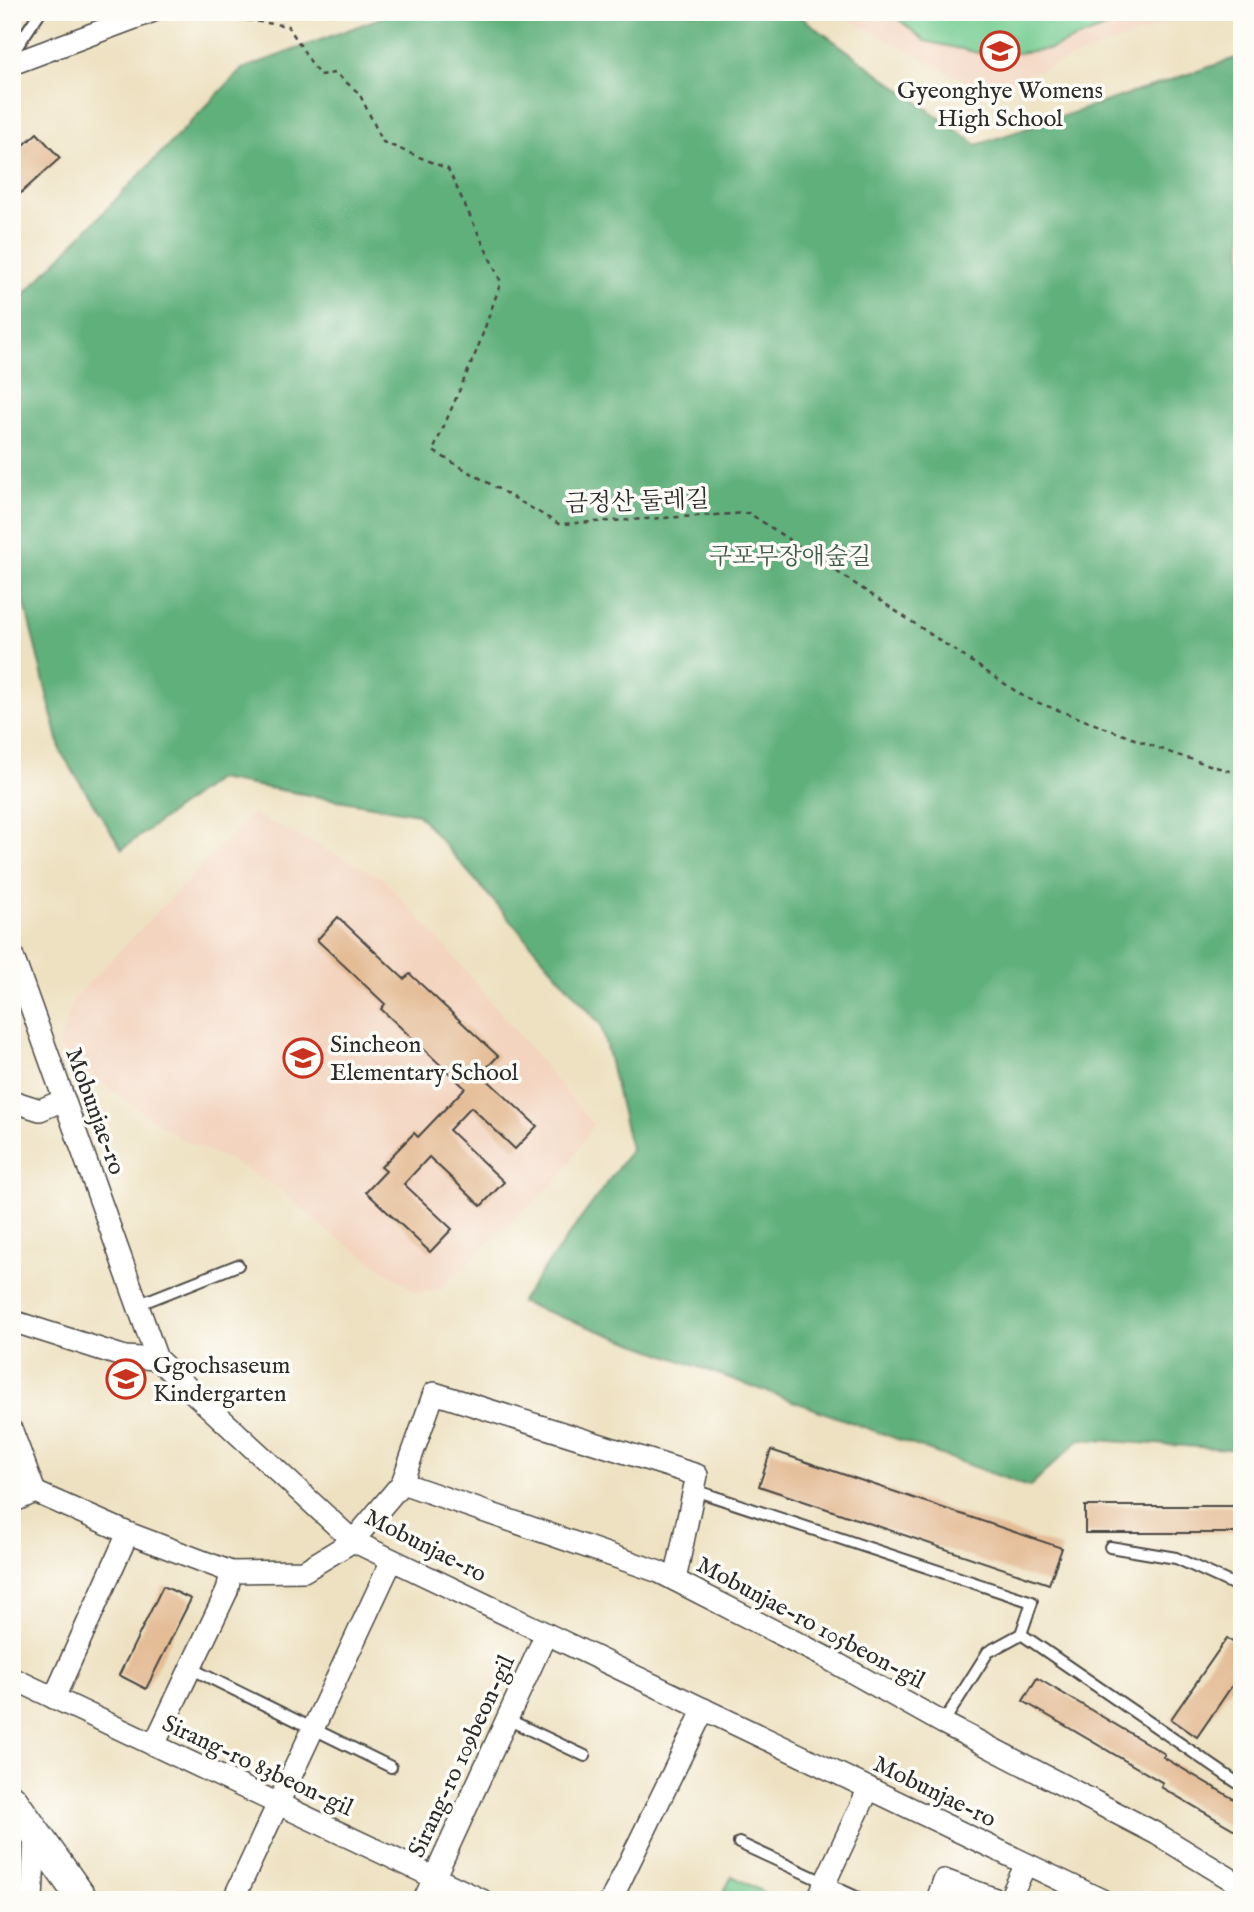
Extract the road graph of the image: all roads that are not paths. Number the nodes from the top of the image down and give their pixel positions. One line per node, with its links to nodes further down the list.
1 (40, 12): 3 (lane)
2 (151, 12): 4 (street)
3 (12, 54)
4 (12, 64)
5 (12, 954): 6 (street, Mobunjae-ro)
6 (64, 1100): 7 (street); 9 (street, Mobunjae-ro)
7 (12, 1101)
8 (238, 1265): 9 (lane)
9 (137, 1305): 11 (street, Mobunjae-ro)
10 (12, 1321): 11 (street)
11 (156, 1359): 18 (street, Mobunjae-ro)
12 (12, 1431): 15 (street)
13 (402, 1483): 14 (street); 18 (street); 22 (street, Mobunjae-ro 105beon-gil)
14 (694, 1490): 22 (street); 25 (lane)
15 (35, 1492): 16 (street); 17 (street)
16 (12, 1502)
17 (128, 1532): 21 (street); 28 (street)
18 (353, 1541): 20 (street, Mobunjae-ro); 21 (street)
19 (1110, 1547): 23 (lane)
20 (392, 1560): 24 (street, Mobunjae-ro); 32 (street)
21 (231, 1572): 26 (street)
22 (675, 1580): 31 (street, Mobunjae-ro 105beon-gil)
23 (1242, 1586)
24 (547, 1634): 29 (street, Mobunjae-ro); 30 (street, Sirang-ro 109beon-gil)
25 (1021, 1634): 31 (lane); 36 (lane)
26 (190, 1668): 32 (lane); 33 (street)
27 (12, 1678): 28 (street, Sirang-ro 83beon-gil)
28 (54, 1698): 33 (street, Sirang-ro 83beon-gil)
29 (704, 1709): 37 (street, Mobunjae-ro); 51 (street)
30 (507, 1719): 34 (lane); 43 (street, Sirang-ro 109beon-gil)
31 (943, 1723): 44 (street, Mobunjae-ro 105beon-gil)
32 (313, 1729): 35 (lane); 39 (street)
33 (154, 1745): 39 (street, Sirang-ro 83beon-gil)
34 (585, 1756)
35 (391, 1767)
36 (1242, 1786)
37 (869, 1788): 42 (street, Mobunjae-ro); 45 (street)
38 (12, 1800): 40 (main road)
39 (278, 1804): 43 (street, Sirang-ro 83beon-gil); 48 (street)
40 (35, 1833): 46 (street); 47 (main road)
41 (739, 1843): 45 (lane)
42 (1026, 1864): 55 (street); 56 (street, Mobunjae-ro)
43 (434, 1877): 49 (street, Sirang-ro 109beon-gil); 50 (street, Sirang-ro 83beon-gil)
44 (1242, 1886)
45 (821, 1891): 52 (lane)
46 (32, 1900)
47 (83, 1900)
48 (233, 1900)
49 (424, 1900)
50 (482, 1900)
51 (611, 1900)
52 (863, 1900)
53 (937, 1900): 54 (street)
54 (998, 1900)
55 (1009, 1900)
56 (1101, 1900)

